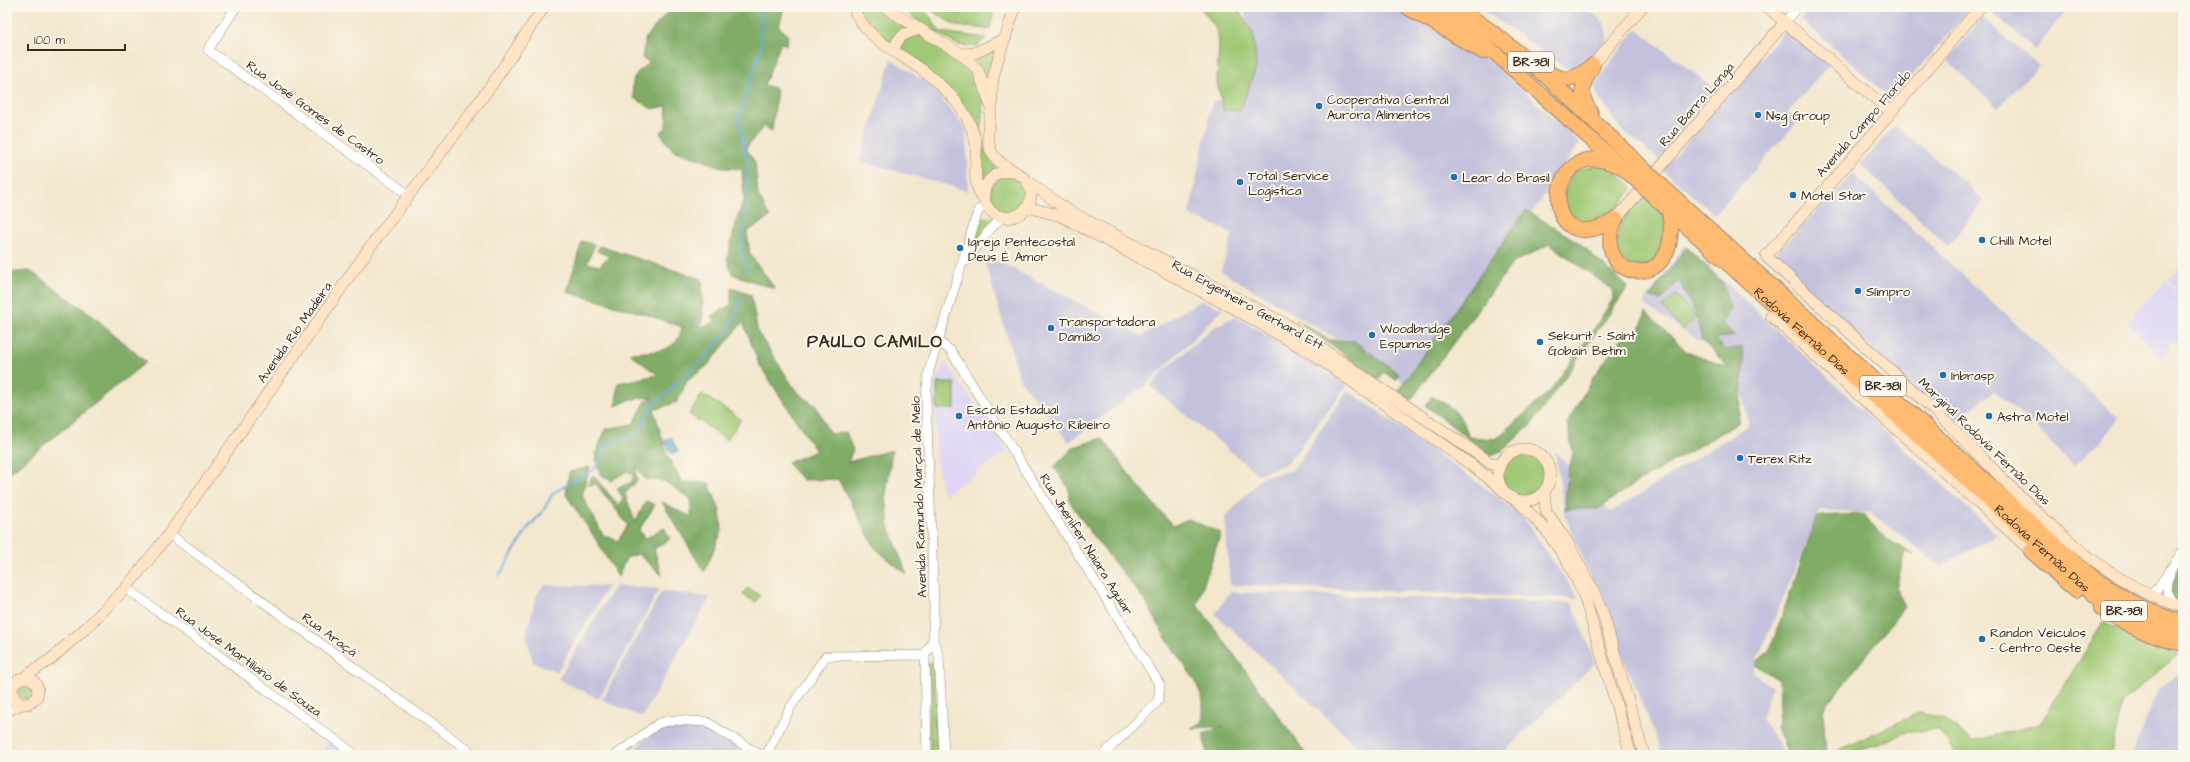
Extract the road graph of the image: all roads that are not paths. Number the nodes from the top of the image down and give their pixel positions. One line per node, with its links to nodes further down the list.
1 (236, 7): 28 (street, Rua José Gomes de Castro)
2 (544, 7): 28 (main road, Avenida Rio Madeira)
3 (853, 7): 16 (main road)
4 (884, 7): 14 (main road)
5 (1015, 7): 15 (main road)
6 (1407, 7): 20 (highway, BR-381)
7 (1434, 7): 20 (highway, Rodovia Fernão Dias / BR-381)
8 (1456, 7): 19 (highway, Rodovia Fernão Dias / BR-381)
9 (1642, 7): 18 (main road)
10 (1767, 7): 13 (main road)
11 (1797, 7): 13 (street, Rua Barra Longa)
12 (1980, 7): 22 (main road, Avenida Campo Florido)
13 (1785, 22): 22 (main road); 33 (main road, Rua Barra Longa)
14 (920, 30): 16 (main road); 17 (main road)
15 (1006, 38): 17 (main road); 21 (main road)
16 (893, 51): 29 (main road)
17 (961, 54): 21 (main road)
18 (1594, 65): 19 (highway); 23 (highway)
19 (1537, 66): 23 (highway, Rodovia Fernão Dias / BR-381)
20 (1527, 80): 24 (highway, Rodovia Fernão Dias / BR-381)
21 (992, 108): 25 (main road)
22 (1891, 112): 34 (main road, Avenida Campo Florido)
23 (1598, 126): 24 (highway, Rodovia Fernão Dias / BR-381)
24 (1633, 171): 27 (highway, Rodovia Fernão Dias / BR-381, bridge); 33 (highway)
25 (1014, 172): 26 (main road); 29 (main road)
26 (1026, 180): 30 (main road); 38 (main road, Rua Engenheiro Gerhard Ett)
27 (1658, 191): 31 (highway, Rodovia Fernão Dias / BR-381); 52 (highway, Rodovia Fernão Dias / BR-381)
28 (409, 195): 45 (main road, Avenida Rio Madeira)
29 (985, 202): 32 (main road); 35 (street, Avenida Raimundo Marçal de Melo)
30 (1027, 207): 32 (main road); 39 (main road, Rua Engenheiro Gerhard Ett)
31 (1670, 212): 33 (highway); 36 (highway, Rodovia Fernão Dias / BR-381)
32 (1002, 217): 35 (street, Avenida Raimundo Marçal de Melo)
33 (1616, 220)
34 (1766, 256): 50 (main road, Marginal Rodovia Fernão Dias / BR-381)
35 (964, 264): 40 (street, Avenida Raimundo Marçal de Melo)
36 (1733, 268): 37 (highway, BR-381); 53 (highway, Rodovia Fernão Dias / BR-381)
37 (1771, 316): 46 (main road, Rodovia Fernão Dias / BR-381)
38 (1286, 324): 39 (main road); 41 (main road, Rua Engenheiro Gerhard Ett)
39 (1281, 336): 42 (main road, Rua Engenheiro Gerhard Ett)
40 (938, 341): 54 (street, Avenida Raimundo Marçal de Melo); 69 (street, Rua Jhenifer Naiara Aguiar)
41 (1499, 466): 42 (main road); 43 (main road)
42 (1502, 489): 44 (main road, Rua Engenheiro Gerhard Ett)
43 (1544, 492): 44 (main road); 71 (main road)
44 (1518, 500): 70 (main road, Rua Engenheiro Gerhard Ett)
45 (168, 534): 49 (main road, Avenida Rio Madeira); 63 (street, Rua Araçá)
46 (2028, 548): 55 (highway)
47 (2183, 551): 48 (street)
48 (2172, 567): 50 (street); 51 (street)
49 (126, 588): 57 (main road, Avenida Rio Madeira); 62 (street, Rua José Martiliano de Souza)
50 (2150, 596): 51 (main road, Marginal Rodovia Fernão Dias / BR-381)
51 (2180, 606)
52 (2183, 622)
53 (2183, 634)
54 (933, 640): 56 (street, Avenida Raimundo Marçal de Melo); 68 (street, Avenida Raimundo Marçal de Melo)
55 (2183, 644)
56 (925, 655): 66 (street); 67 (street, Avenida Raimundo Marçal de Melo)
57 (51, 659): 58 (main road, Avenida Rio Madeira); 59 (main road, Avenida Rio Madeira)
58 (38, 687): 59 (main road); 60 (main road)
59 (12, 688): 60 (main road)
60 (22, 704): 61 (main road)
61 (7, 710)
62 (356, 755)
63 (475, 755)
64 (616, 755): 65 (street)
65 (760, 755)
66 (766, 755)
67 (927, 755)
68 (944, 755)
69 (1103, 755)
70 (1631, 755)
71 (1644, 755)

